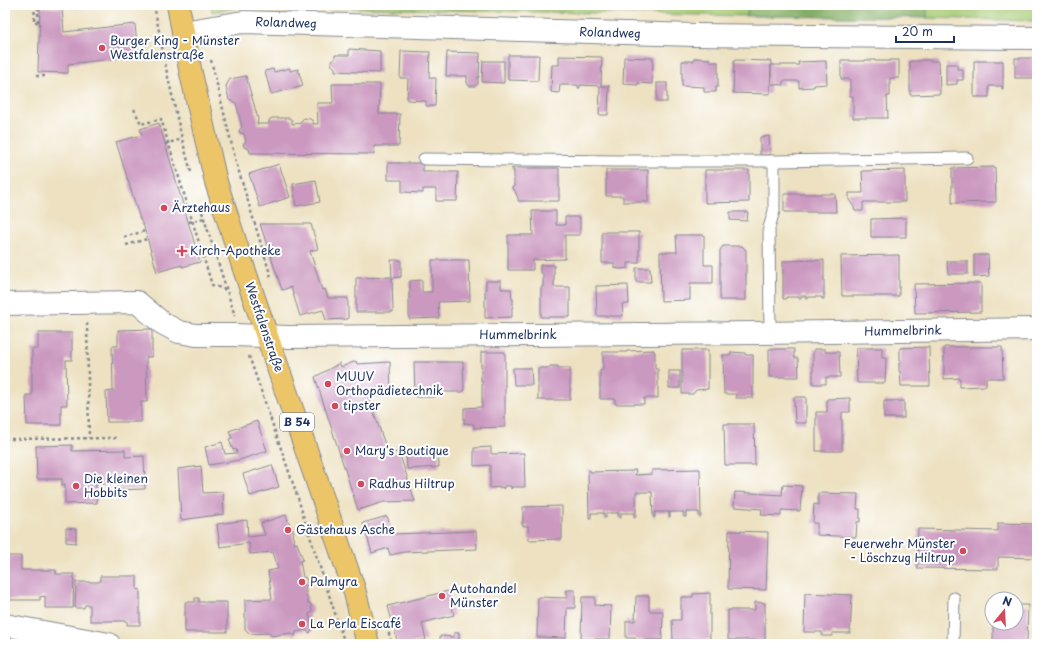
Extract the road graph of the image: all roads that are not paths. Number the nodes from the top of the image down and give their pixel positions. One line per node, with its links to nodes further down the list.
1 (178, 5): 2 (main road, Westfalenstraße / B 54)
2 (183, 32): 3 (street, Rolandweg); 10 (main road, Westfalenstraße / B 54)
3 (1037, 38)
4 (967, 158): 6 (lane)
5 (424, 159): 6 (lane)
6 (774, 161): 9 (lane)
7 (5, 304): 10 (street, Hummelbrink)
8 (1037, 329): 9 (street, Hummelbrink)
9 (770, 333): 10 (street, Hummelbrink)
10 (267, 336): 14 (main road, Westfalenstraße / B 54)
11 (954, 598): 15 (lane)
12 (5, 625): 13 (street)
13 (109, 644)
14 (368, 644)
15 (953, 644)

